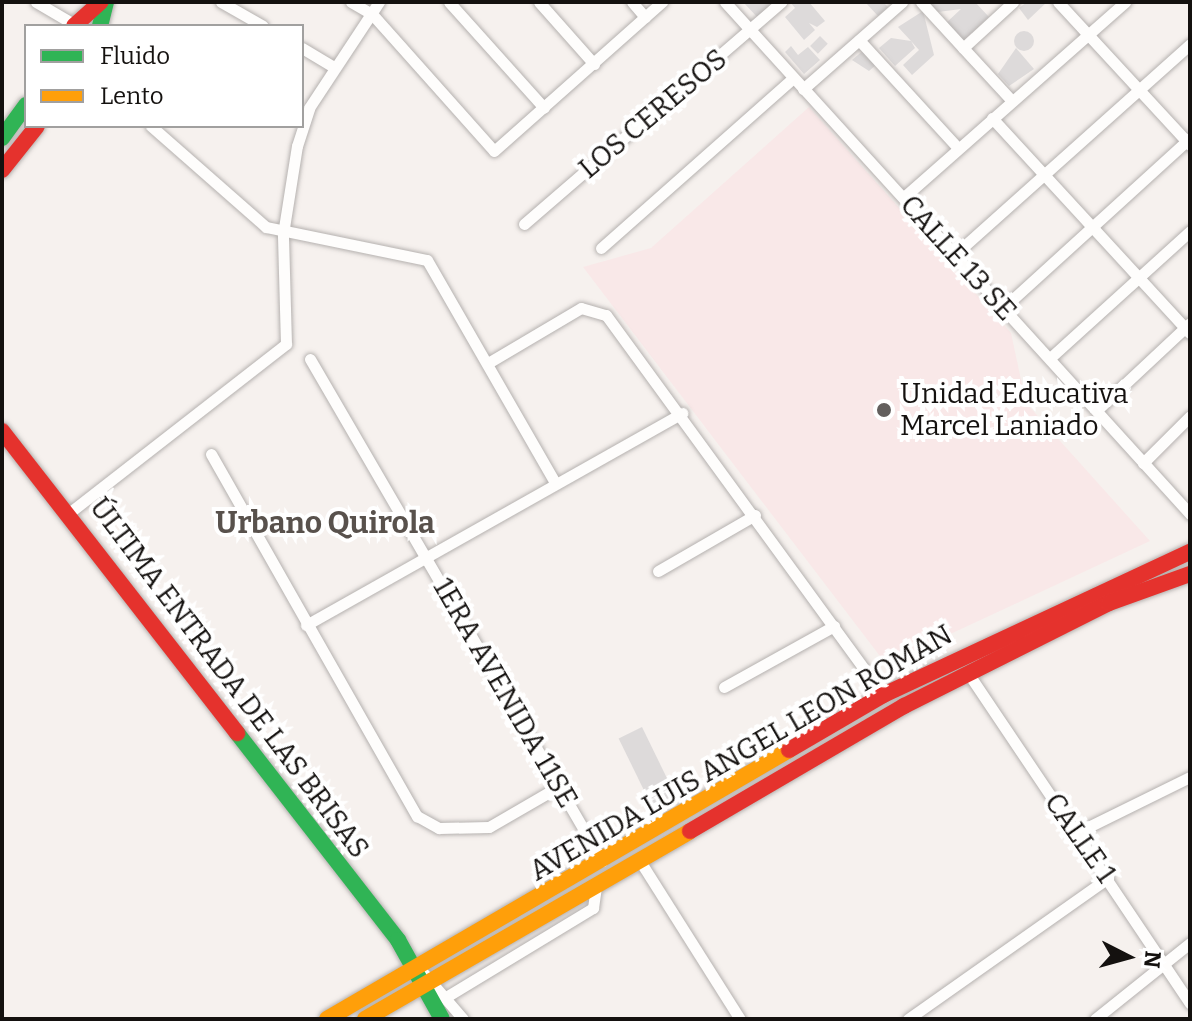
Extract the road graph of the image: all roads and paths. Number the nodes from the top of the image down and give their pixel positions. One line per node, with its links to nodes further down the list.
1 (36, 2): 19 (street)
2 (103, 2): 20 (main road); 21 (main road)
3 (221, 2): 22 (street)
4 (351, 2): 17 (street)
5 (379, 2): 17 (street)
6 (449, 2): 36 (street)
7 (539, 2): 29 (street)
8 (632, 2): 18 (street)
9 (662, 2): 18 (street)
10 (725, 2): 23 (street, CALLE 13 SE)
11 (781, 2): 23 (street, LOS CERESOS)
12 (902, 2): 25 (street)
13 (921, 2): 27 (street)
14 (1013, 2): 27 (street)
15 (1058, 2): 24 (street)
16 (1125, 2): 24 (street)
17 (372, 14): 30 (street); 36 (street)
18 (645, 17): 29 (street)
19 (72, 24)
20 (77, 24)
21 (100, 24)
22 (260, 24)
23 (751, 31): 31 (street, CALLE 13 SE); 46 (street, LOS CERESOS)
24 (1088, 37): 33 (street); 34 (street)
25 (859, 40): 32 (street); 42 (street)
26 (1190, 44): 33 (street)
27 (963, 48): 34 (street)
28 (304, 49): 30 (street)
29 (594, 64): 36 (street)
30 (334, 67): 49 (street)
31 (793, 78): 32 (street, CALLE 13 SE); 50 (street)
32 (803, 89): 45 (street, CALLE 13 SE)
33 (1139, 91): 41 (street); 44 (street)
34 (1011, 100): 37 (street)
35 (24, 108): 40 (main road)
36 (544, 108)
37 (992, 118): 42 (street); 44 (street)
38 (35, 128): 43 (main road)
39 (153, 128): 49 (street)
40 (2, 138)
41 (1189, 142): 47 (street)
42 (957, 147): 45 (street)
43 (2, 170)
44 (1045, 177): 47 (street); 51 (street)
45 (904, 197): 51 (street, CALLE 13 SE)
46 (524, 224)
47 (1092, 227): 52 (street); 53 (street)
48 (1190, 231): 52 (street)
49 (283, 234): 57 (street); 65 (street)
50 (601, 248)
51 (953, 256): 53 (street, CALLE 13 SE)
52 (1138, 277): 54 (street); 55 (street)
53 (1002, 309): 55 (street, CALLE 13 SE)
54 (1188, 328): 58 (street)
55 (1050, 358): 58 (street, CALLE 13 SE)
56 (310, 359): 69 (street, 1ERA AVENIDA 11SE)
57 (488, 363): 59 (street); 64 (street)
58 (1097, 410): 63 (street, CALLE 13 SE)
59 (682, 413): 64 (street); 67 (street)
60 (1190, 416): 63 (street)
61 (2, 431): 65 (main road, ÚLTIMA ENTRADA DE LAS BRISAS)
62 (211, 454): 72 (street)
63 (1143, 463): 66 (street, CALLE 13 SE)
64 (555, 483): 69 (street)
65 (69, 513): 86 (main road, ÚLTIMA ENTRADA DE LAS BRISAS)
66 (1190, 514)
67 (755, 515): 70 (street); 73 (street)
68 (1190, 552): 76 (main road, AVENIDA LUIS ANGEL LEON ROMAN)
69 (427, 557): 72 (street); 78 (street, 1ERA AVENIDA 11SE)
70 (658, 571)
71 (1189, 574): 74 (main road, AVENIDA LUIS ANGEL LEON ROMAN)
72 (306, 625): 78 (street)
73 (834, 626): 75 (street); 76 (street)
74 (968, 673): 79 (street, CALLE 1); 81 (main road, AVENIDA LUIS ANGEL LEON ROMAN)
75 (724, 687)
76 (883, 695): 80 (main road, AVENIDA LUIS ANGEL LEON ROMAN)
77 (1190, 777): 79 (street)
78 (558, 787): 80 (street, 1ERA AVENIDA 11SE)
79 (1076, 833): 82 (street, CALLE 1)
80 (602, 861): 86 (main road, AVENIDA LUIS ANGEL LEON ROMAN)
81 (640, 861): 83 (main road, AVENIDA LUIS ANGEL LEON ROMAN); 94 (street)
82 (1108, 878): 85 (street, CALLE 1); 89 (street)
83 (596, 886): 86 (main road, AVENIDA LUIS ANGEL LEON ROMAN); 87 (street)
84 (1190, 943): 85 (street)
85 (1166, 965): 88 (street, CALLE 1); 96 (street)
86 (418, 973): 87 (street, ÚLTIMA ENTRADA DE LAS BRISAS); 90 (main road, AVENIDA LUIS ANGEL LEON ROMAN); 91 (main road, AVENIDA LUIS ANGEL LEON ROMAN); 92 (main road, ÚLTIMA ENTRADA DE LAS BRISAS)
87 (446, 997): 93 (street, ÚLTIMA ENTRADA DE LAS BRISAS)
88 (1190, 1003)
89 (922, 1015): 95 (street)
90 (327, 1019)
91 (365, 1019)
92 (442, 1019)
93 (463, 1019)
94 (740, 1019)
95 (908, 1019)
96 (1095, 1019)

